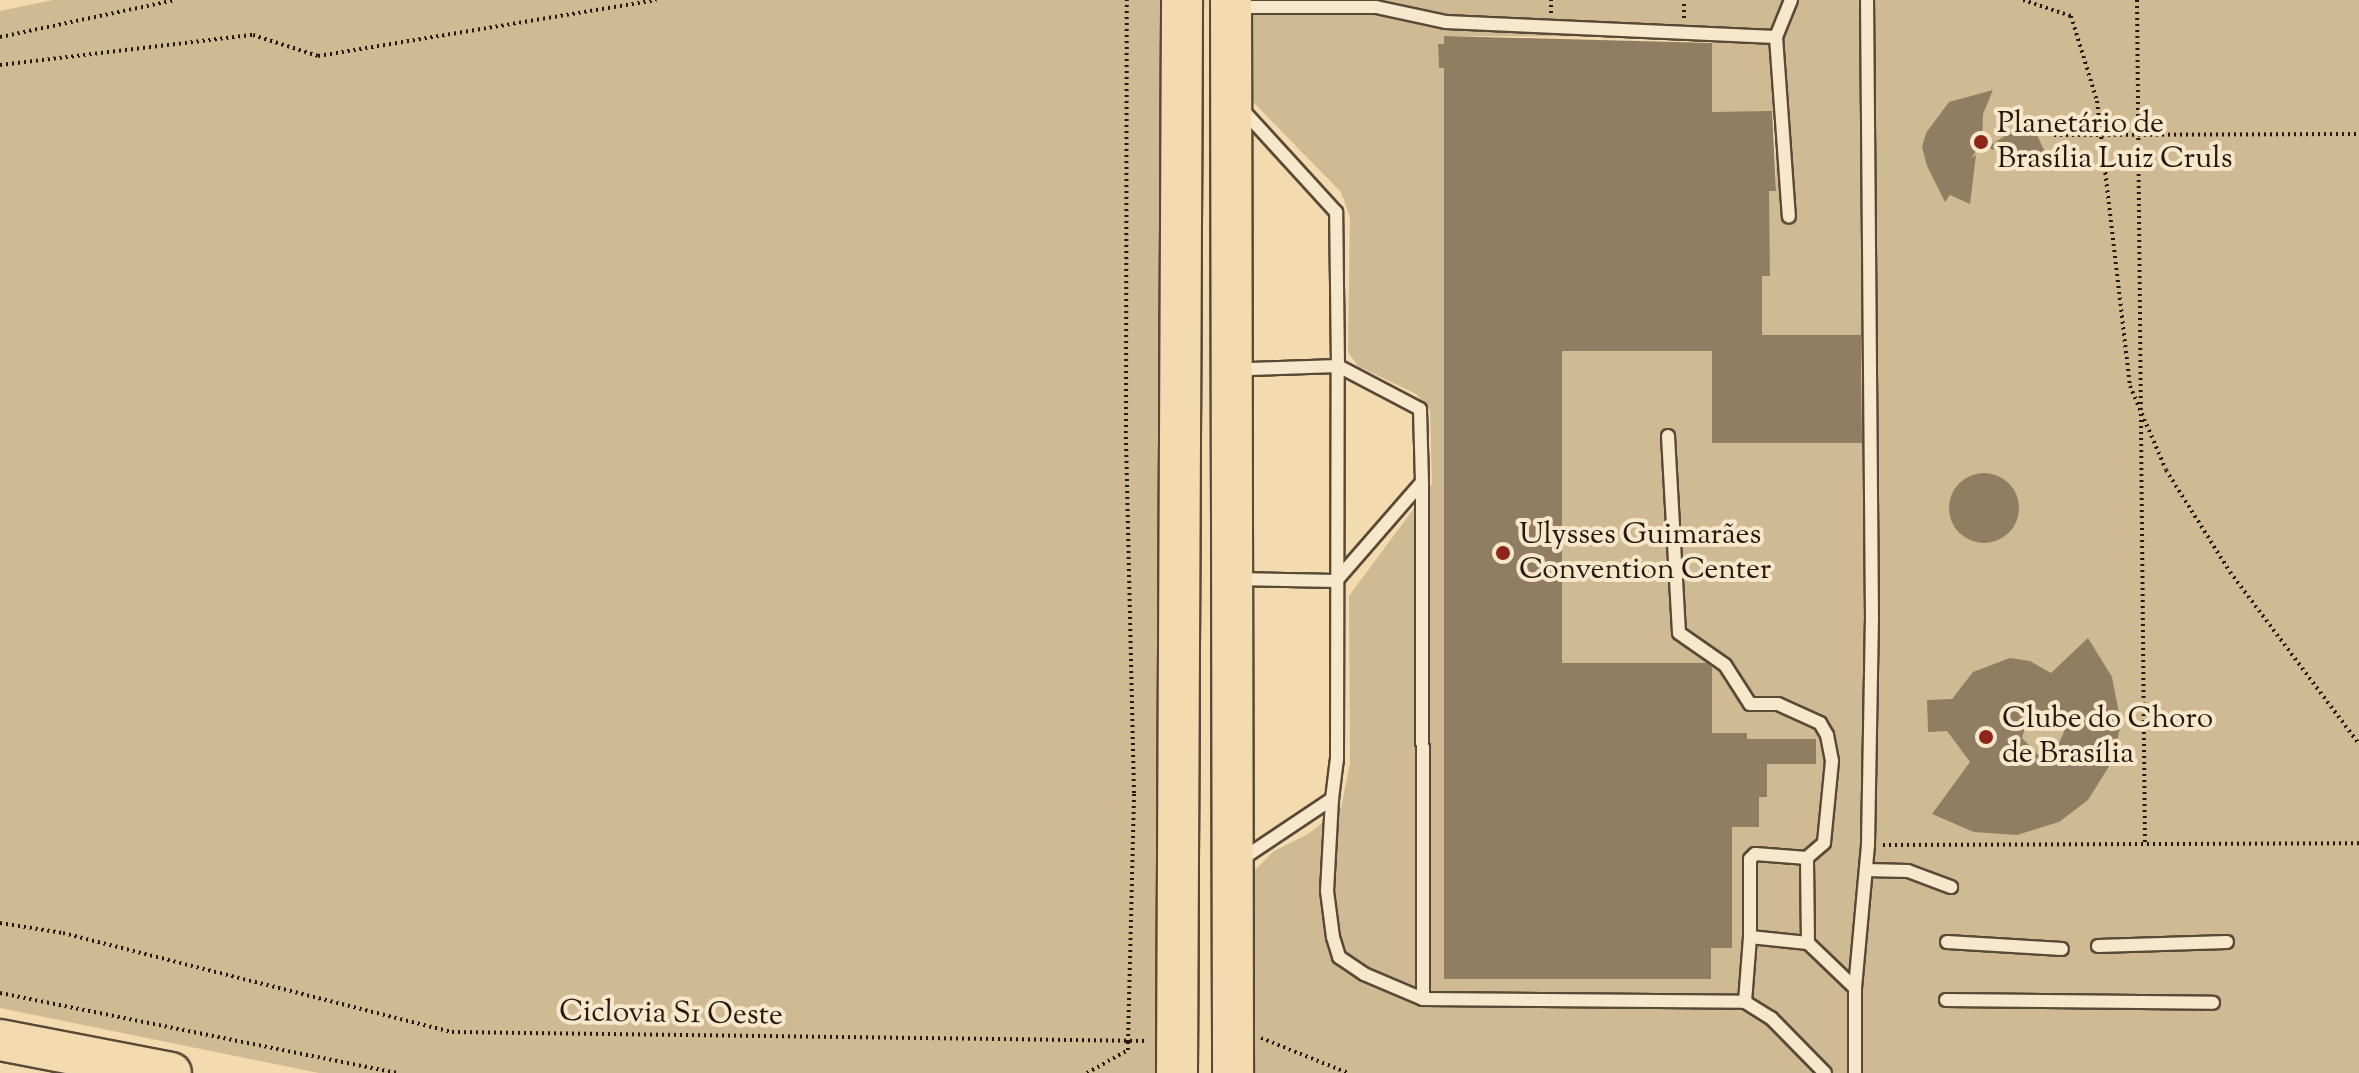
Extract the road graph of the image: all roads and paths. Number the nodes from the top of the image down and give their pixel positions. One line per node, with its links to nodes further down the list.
1 (175, 0): 10 (path)
2 (656, 0): 12 (path)
3 (1127, 0): 51 (path)
4 (1791, 0): 11 (lane)
5 (1867, 0): 30 (lane)
6 (2023, 0): 17 (path)
7 (2137, 0): 14 (path)
8 (1182, 3): 9 (highway); 45 (highway)
9 (1231, 3): 11 (lane); 13 (highway)
10 (0, 37)
11 (1776, 37): 18 (lane)
12 (0, 65)
13 (1233, 99): 19 (lane); 20 (highway)
14 (2136, 134): 15 (path); 17 (path); 21 (path)
15 (2359, 134)
16 (2054, 135): 17 (path)
17 (2102, 136): 21 (path)
18 (1789, 217)
19 (1338, 366): 20 (lane); 23 (lane); 25 (lane)
20 (1235, 377): 24 (highway)
21 (2140, 413): 26 (path); 28 (path)
22 (1668, 436): 31 (lane)
23 (1422, 482): 25 (lane); 46 (lane)
24 (1232, 578): 25 (lane); 32 (highway)
25 (1336, 581): 27 (lane)
26 (2359, 744)
27 (1332, 799): 32 (lane); 46 (lane)
28 (2145, 843): 29 (path); 30 (path)
29 (2359, 843)
30 (1868, 845): 33 (lane)
31 (1807, 858): 36 (lane); 39 (lane)
32 (1233, 865): 44 (highway)
33 (1866, 870): 34 (lane); 42 (lane)
34 (1951, 887)
35 (0, 923): 51 (path, Ciclovia S1 Oeste)
36 (1750, 937): 39 (lane); 48 (lane)
37 (1947, 942): 41 (lane)
38 (2227, 942): 40 (lane)
39 (1808, 943): 42 (lane)
40 (2098, 946)
41 (2062, 949)
42 (1855, 988): 59 (lane)
43 (0, 993): 55 (path)
44 (1233, 996): 45 (highway); 52 (highway)
45 (1178, 997): 53 (highway)
46 (1423, 999): 48 (lane)
47 (1946, 1000): 49 (lane)
48 (1745, 1002): 58 (lane)
49 (2213, 1003)
50 (0, 1040): 54 (highway)
51 (1128, 1042): 53 (path, Ciclovia S1 Oeste); 56 (path)
52 (1233, 1056): 57 (path)
53 (1178, 1057)
54 (171, 1073)
55 (397, 1073)
56 (1087, 1073)
57 (1348, 1073)
58 (1825, 1073)
59 (1855, 1073)

